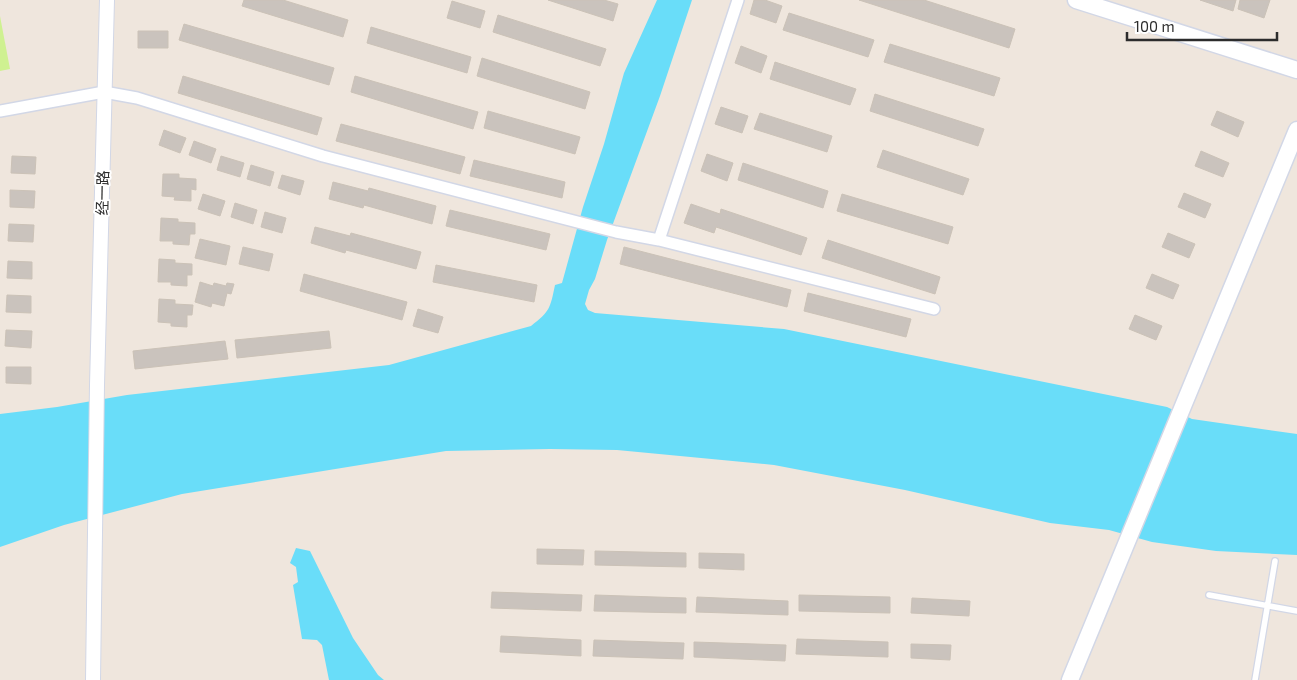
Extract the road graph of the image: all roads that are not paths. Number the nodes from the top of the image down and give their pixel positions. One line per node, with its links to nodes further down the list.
1 (107, 0): 5 (street, 经一路)
2 (738, 0): 8 (street)
3 (1076, 0): 4 (main road)
4 (1297, 70)
5 (104, 92): 6 (street); 8 (street); 14 (street, 经一路)
6 (0, 111)
7 (1297, 130): 15 (main road)
8 (660, 240): 9 (street)
9 (934, 309)
10 (1275, 561): 12 (lane)
11 (1209, 595): 12 (lane)
12 (1268, 607): 13 (lane); 16 (lane)
13 (1297, 611)
14 (93, 680)
15 (1070, 680)
16 (1255, 680)

